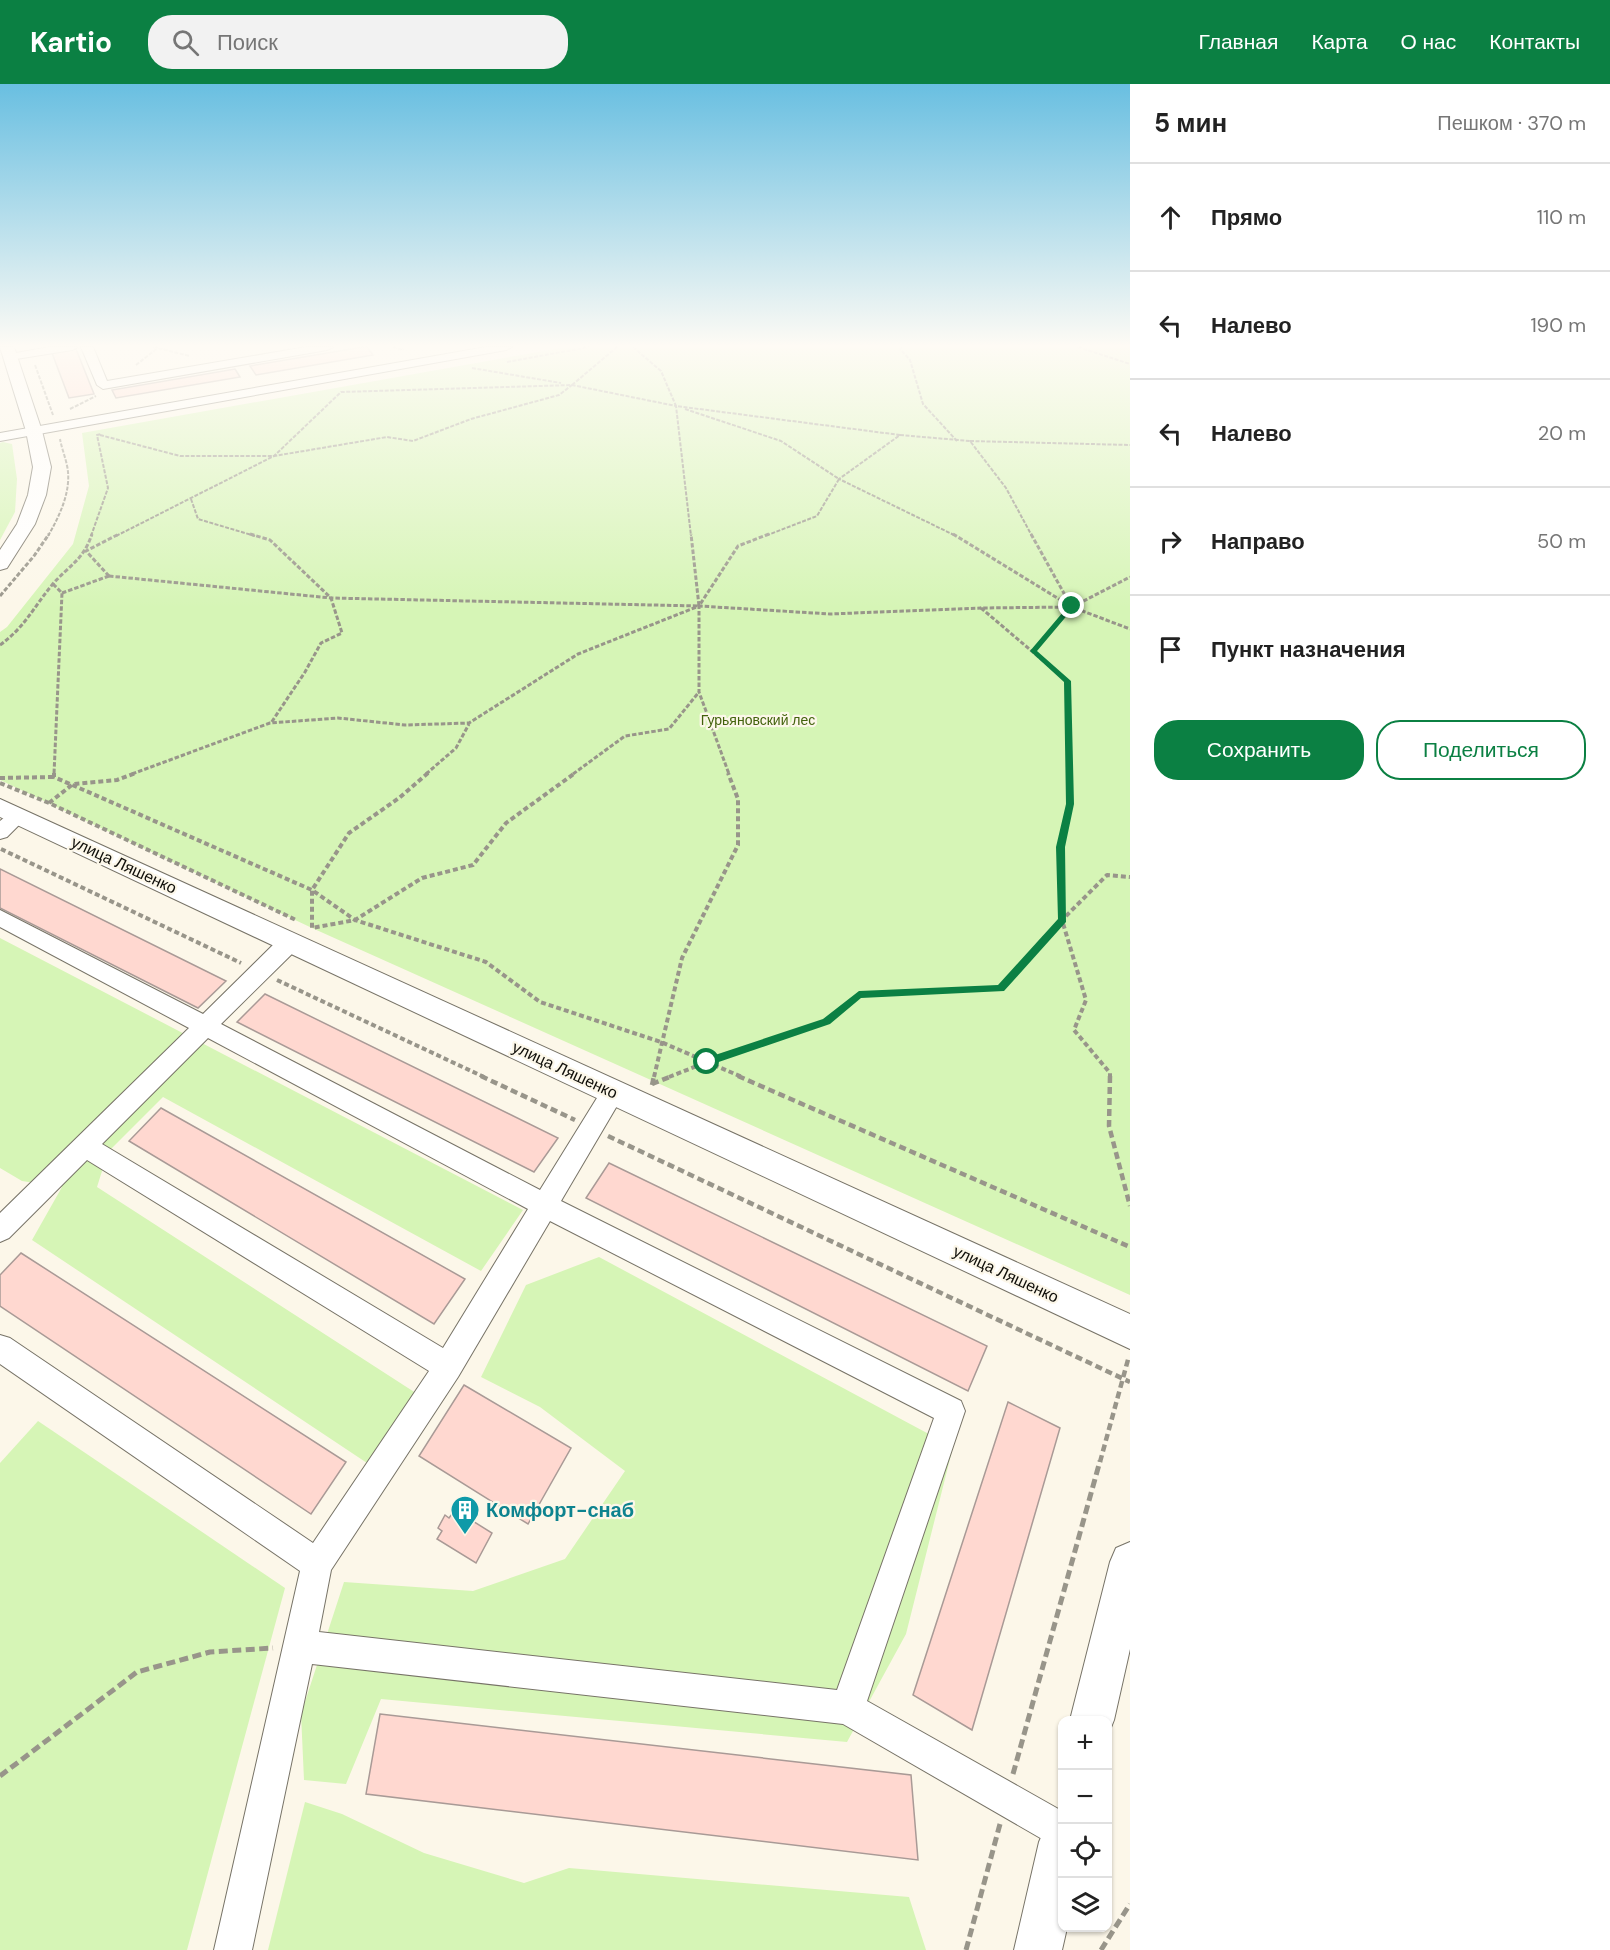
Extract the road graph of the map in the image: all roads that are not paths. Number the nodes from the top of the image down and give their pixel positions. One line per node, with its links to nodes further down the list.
1 (17, 434): 3 (street)
2 (35, 434): 4 (main road)
3 (0, 437)
4 (0, 564)
5 (6, 819): 7 (main road, улица Ляшенко)
6 (0, 918): 8 (street)
7 (290, 942): 8 (street); 9 (main road, улица Ляшенко)
8 (205, 1027): 10 (street); 11 (street)
9 (613, 1092): 11 (street); 13 (main road, улица Ляшенко)
10 (84, 1146): 12 (street); 15 (street)
11 (546, 1206): 15 (street); 19 (street)
12 (4, 1220)
13 (1130, 1332)
14 (0, 1348): 17 (street)
15 (448, 1367): 17 (street)
16 (1130, 1562): 20 (main road)
17 (317, 1564): 18 (street)
18 (299, 1646): 19 (street); 23 (street)
19 (848, 1708): 21 (street)
20 (1093, 1716)
21 (1058, 1828)
22 (1058, 1860): 24 (main road)
23 (232, 1950)
24 (1038, 1950)

